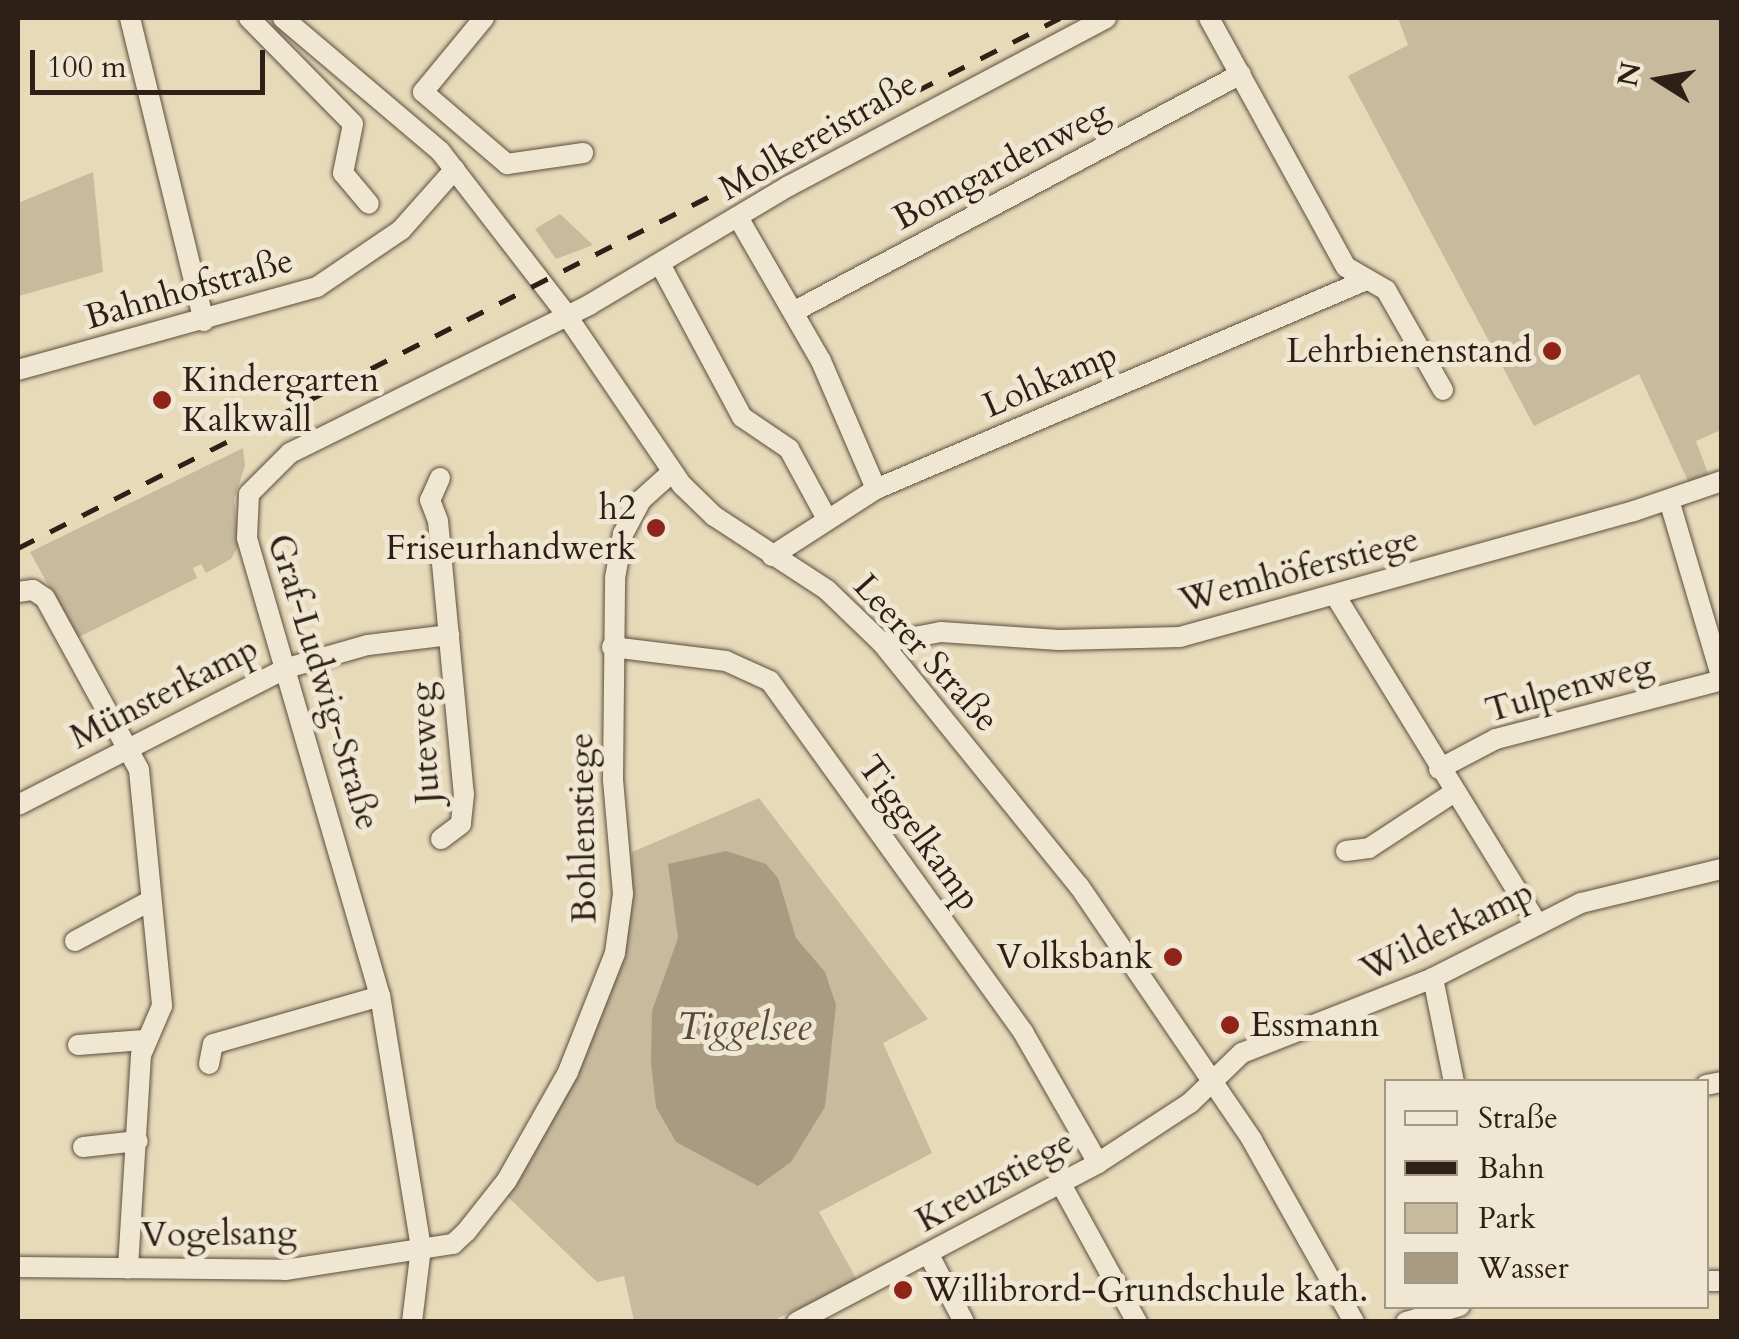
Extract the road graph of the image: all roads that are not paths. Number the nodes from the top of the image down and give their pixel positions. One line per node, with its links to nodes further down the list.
1 (130, 18): 16 (street)
2 (249, 18): 10 (street)
3 (283, 18): 9 (street, Leerer Straße)
4 (484, 18): 8 (street)
5 (1106, 18): 11 (street, Molkereistraße)
6 (1210, 18): 7 (street)
7 (1241, 74): 13 (street); 15 (street, Bomgardenweg)
8 (583, 154)
9 (455, 169): 14 (street, Leerer Straße); 16 (street, Bahnhofstraße)
10 (369, 204)
11 (740, 219): 12 (street, Molkereistraße); 15 (street)
12 (660, 264): 14 (street, Molkereistraße); 24 (street)
13 (1364, 282): 18 (street); 22 (street, Lohkamp)
14 (565, 312): 19 (street, Leerer Straße); 31 (street, Graf-Ludwig-Straße)
15 (792, 312): 22 (street)
16 (204, 322): 17 (street, Bahnhofstraße)
17 (18, 370)
18 (1443, 390)
19 (671, 472): 25 (street, Leerer Straße); 30 (street, Bohlenstiege)
20 (440, 478): 28 (street, Juteweg)
21 (1722, 481): 23 (street, Wemhöferstiege)
22 (876, 489): 24 (street, Lohkamp)
23 (1669, 500): 27 (street, Wemhöferstiege); 32 (street)
24 (827, 519): 25 (street, Lohkamp)
25 (772, 556): 29 (street, Leerer Straße)
26 (18, 592): 33 (street)
27 (1334, 595): 29 (street, Wemhöferstiege); 34 (street)
28 (449, 635): 31 (street, Juteweg); 37 (street, Juteweg)
29 (882, 643): 48 (street, Leerer Straße)
30 (612, 647): 52 (street, Tiggelkamp); 54 (street, Bohlenstiege)
31 (286, 668): 33 (street, Münsterkamp); 44 (street, Graf-Ludwig-Straße)
32 (1722, 679): 34 (street, Tulpenweg)
33 (126, 746): 36 (street, Münsterkamp); 40 (street)
34 (1439, 769): 35 (street)
35 (1454, 794): 38 (street); 41 (street)
36 (18, 804)
37 (441, 839)
38 (1346, 851)
39 (1722, 869): 41 (street, Wilderkamp)
40 (148, 902): 42 (street); 45 (street)
41 (1536, 922): 43 (street, Wilderkamp)
42 (75, 941)
43 (1433, 978): 48 (street, Wilderkamp); 49 (street)
44 (380, 996): 47 (street); 54 (street, Graf-Ludwig-Straße)
45 (144, 1040): 46 (street); 50 (street)
46 (78, 1045)
47 (208, 1064)
48 (1213, 1078): 52 (street, Kreuzstiege); 63 (street, Leerer Straße)
49 (1453, 1079)
50 (138, 1142): 51 (street); 57 (street)
51 (83, 1147)
52 (1098, 1162): 53 (street, Kreuzstiege)
53 (1060, 1184): 55 (street, Kreuzstiege); 62 (street)
54 (421, 1248): 57 (street, Vogelsang); 59 (street, Graf-Ludwig-Straße)
55 (929, 1255): 60 (street, Kreuzstiege); 61 (street)
56 (18, 1267): 57 (street, Vogelsang)
57 (128, 1269)
58 (1450, 1309): 64 (street)
59 (412, 1322)
60 (796, 1322)
61 (964, 1322)
62 (1137, 1322)
63 (1354, 1322)
64 (1406, 1322)

